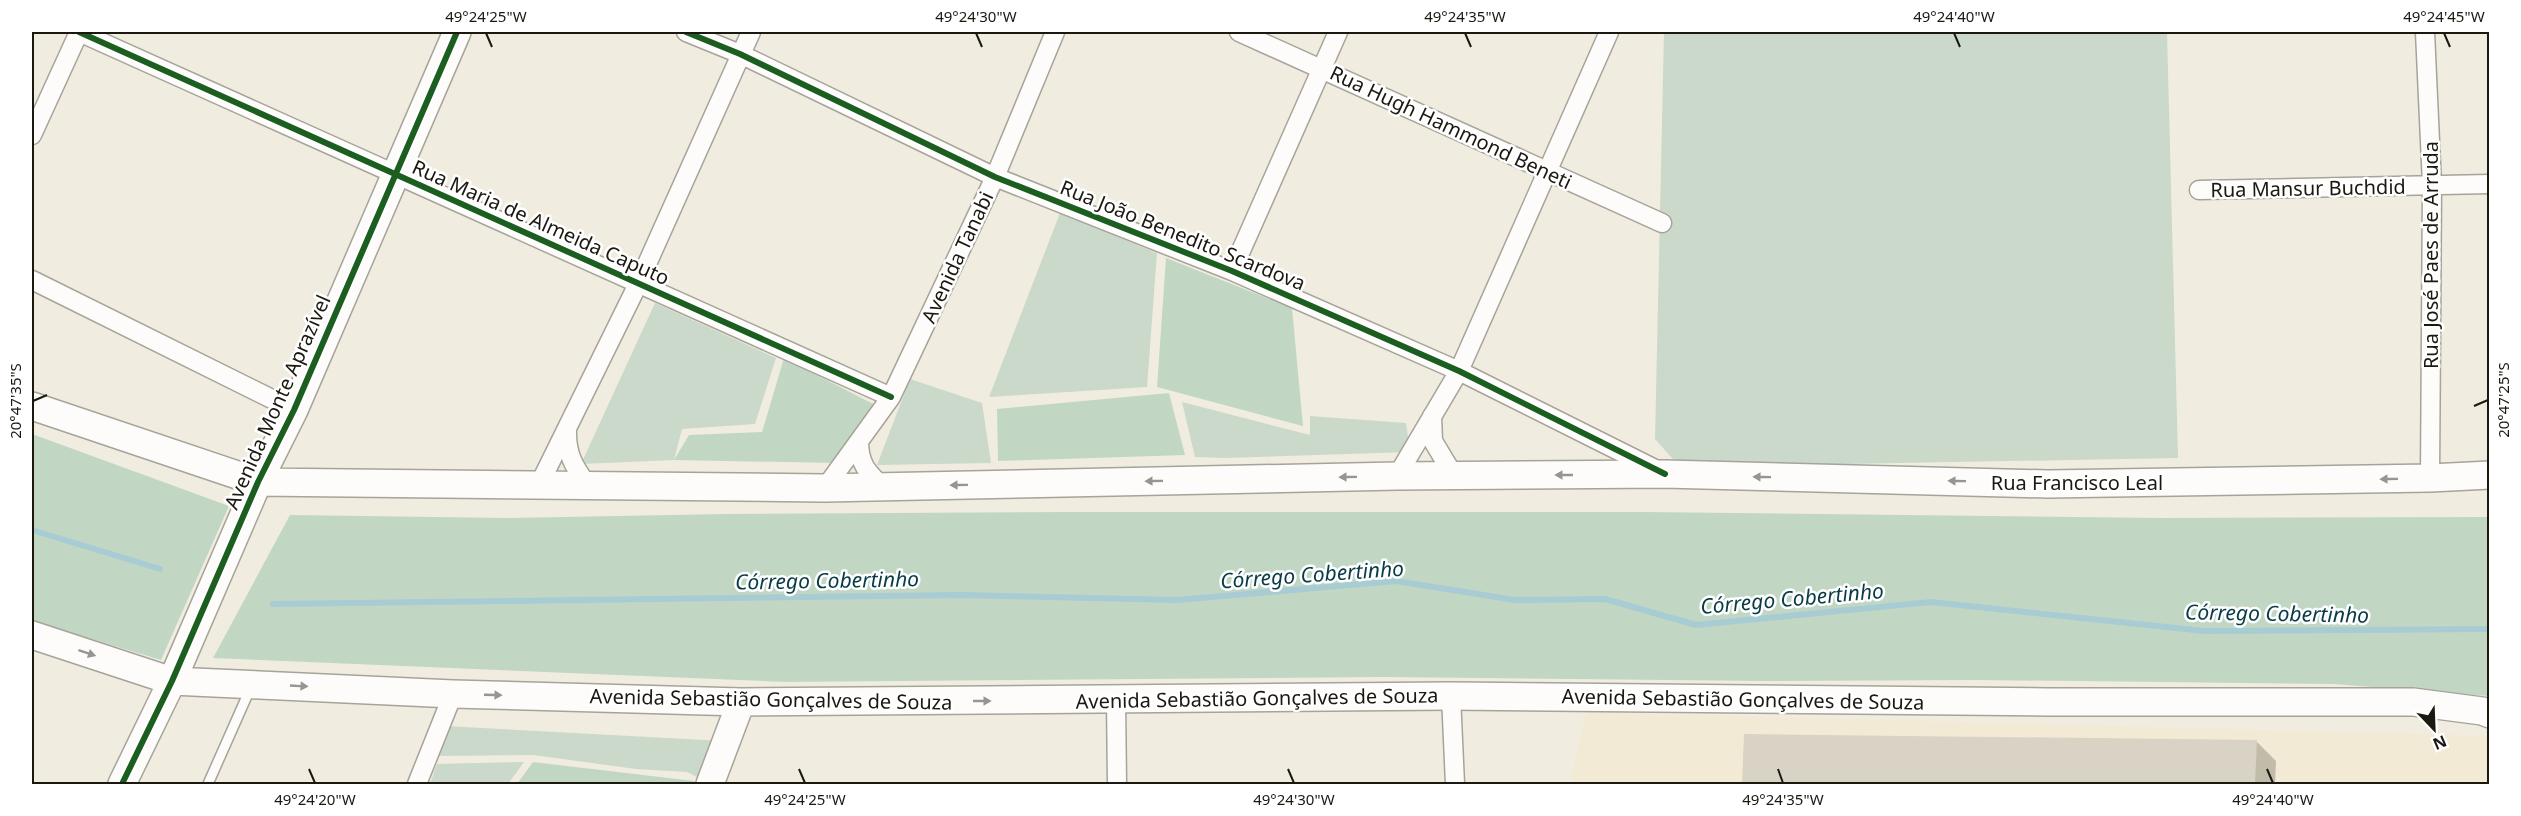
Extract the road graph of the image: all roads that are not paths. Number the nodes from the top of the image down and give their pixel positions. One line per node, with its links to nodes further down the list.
1 (79, 32): 12 (street); 13 (street, Rua Maria de Almeida Caputo)
2 (457, 32): 13 (main road, Avenida Monte Aprazível)
3 (686, 32): 10 (street, Rua João Benedito Scardova)
4 (751, 32): 10 (street)
5 (1055, 32): 15 (street, Avenida Tanabi)
6 (1239, 32): 11 (street, Rua Hugh Hammond Beneti)
7 (1338, 32): 11 (street)
8 (1609, 32): 14 (street)
9 (2425, 32): 17 (street, Rua José Paes de Arruda)
10 (740, 54): 15 (street, Rua João Benedito Scardova); 22 (street)
11 (1322, 68): 14 (street, Rua Hugh Hammond Beneti); 20 (street)
12 (32, 135)
13 (395, 173): 22 (street, Rua Maria de Almeida Caputo); 26 (main road, Avenida Monte Aprazível)
14 (1548, 173): 19 (street, Rua Hugh Hammond Beneti); 23 (street)
15 (995, 177): 20 (street, Rua João Benedito Scardova); 24 (street, Avenida Tanabi)
16 (2490, 184): 17 (street, Rua Mansur Buchdid)
17 (2432, 185): 18 (street, Rua Mansur Buchdid); 36 (street, Rua José Paes de Arruda)
18 (2199, 190)
19 (1662, 223)
20 (1232, 272): 23 (street, Rua João Benedito Scardova)
21 (32, 280): 26 (street)
22 (638, 284): 24 (street, Rua Maria de Almeida Caputo); 28 (street)
23 (1459, 371): 27 (street); 30 (street, Rua João Benedito Scardova)
24 (891, 397): 29 (street, Avenida Tanabi)
25 (32, 406): 37 (main road)
26 (294, 410): 37 (main road, Avenida Monte Aprazível)
27 (1432, 416): 34 (street); 35 (street)
28 (567, 428): 38 (street); 39 (street)
29 (859, 441): 40 (street); 41 (street, Avenida Tanabi)
30 (1603, 442): 31 (street, Rua João Benedito Scardova); 33 (street)
31 (1665, 474): 33 (main road); 36 (main road, Rua Francisco Leal, one-way to 31)
32 (2490, 474): 36 (main road, Rua Francisco Leal)
33 (1605, 475): 34 (main road, one-way to 34)
34 (1454, 476): 35 (main road)
35 (1397, 477): 40 (main road, one-way to 40)
36 (2430, 478)
37 (258, 482): 38 (main road); 43 (main road, Avenida Monte Aprazível)
38 (539, 485): 39 (main road)
39 (588, 486): 41 (main road)
40 (883, 487): 41 (main road)
41 (825, 488)
42 (32, 635): 43 (main road, Avenida Sebastião Gonçalves de Souza, one-way to 43)
43 (172, 681): 44 (main road, Avenida Sebastião Gonçalves de Souza); 50 (main road, Avenida Monte Aprazível)
44 (252, 684): 45 (main road, Avenida Sebastião Gonçalves de Souza, one-way to 45); 51 (lane)
45 (453, 694): 48 (main road, Avenida Sebastião Gonçalves de Souza, one-way to 48); 52 (street)
46 (1451, 696): 47 (main road, Avenida Sebastião Gonçalves de Souza); 49 (main road, Avenida Sebastião Gonçalves de Souza); 55 (street)
47 (1116, 700): 48 (main road, Avenida Sebastião Gonçalves de Souza, one-way to 47); 54 (street)
48 (741, 702): 53 (main road)
49 (2490, 714)
50 (125, 784)
51 (208, 784)
52 (417, 784)
53 (710, 784)
54 (1117, 784)
55 (1455, 784)

